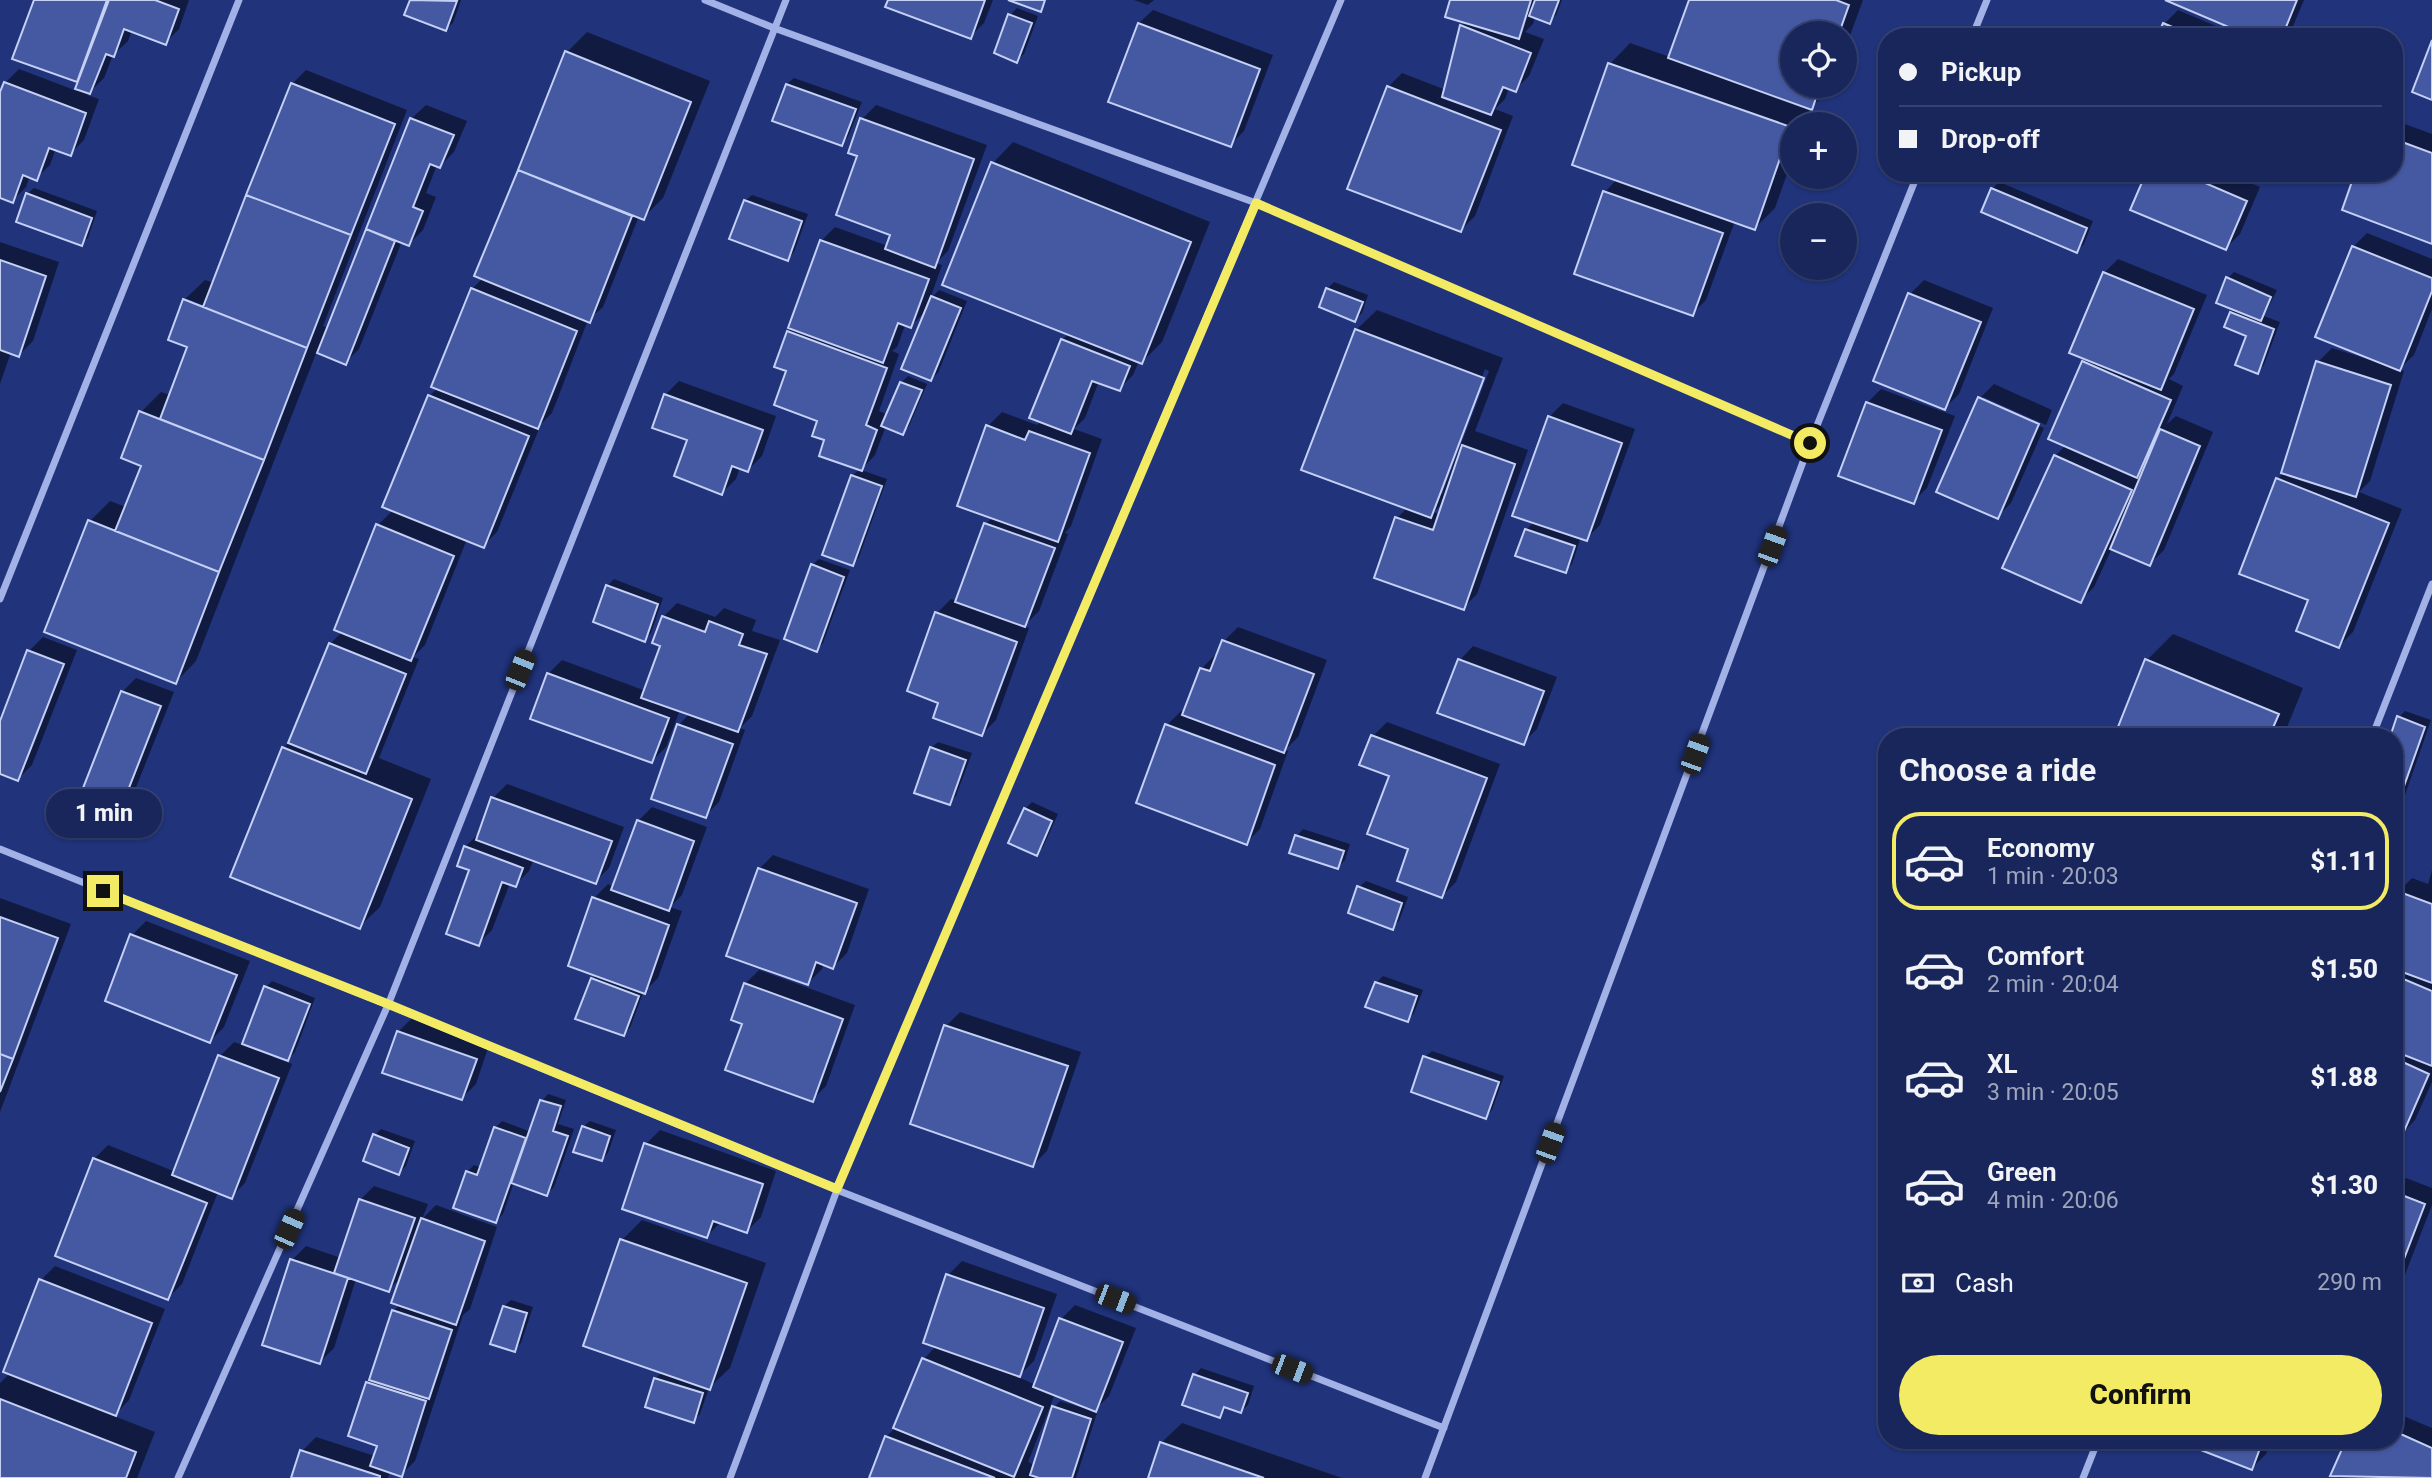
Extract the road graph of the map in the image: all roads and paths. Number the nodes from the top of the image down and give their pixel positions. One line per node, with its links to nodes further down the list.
1 (239, 0): 12 (street)
2 (705, 0): 6 (street)
3 (786, 0): 6 (street)
4 (1342, 0): 9 (street)
5 (1987, 0): 7 (street)
6 (774, 28): 9 (street); 15 (street)
7 (1976, 28)
8 (1914, 182): 10 (street)
9 (1256, 203): 10 (street); 16 (street)
10 (1810, 443): 17 (street)
11 (2432, 584): 13 (street)
12 (0, 599)
13 (2376, 728)
14 (0, 849): 15 (street)
15 (388, 1004): 16 (street); 19 (street)
16 (837, 1189): 17 (street); 20 (street)
17 (1444, 1428): 21 (street)
18 (2094, 1449): 22 (street)
19 (178, 1478)
20 (730, 1478)
21 (1425, 1478)
22 (2083, 1478)

